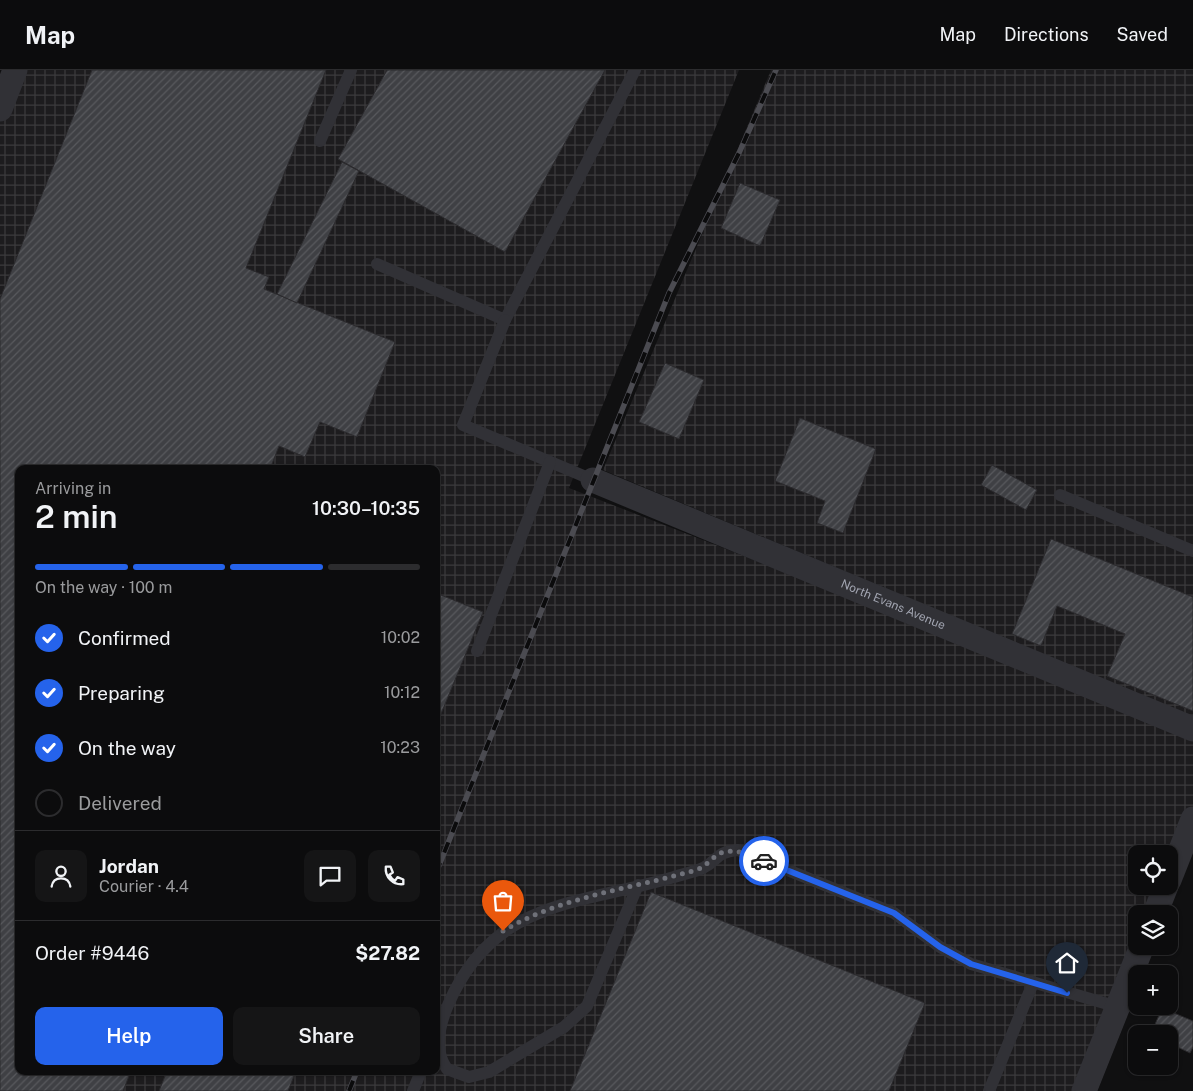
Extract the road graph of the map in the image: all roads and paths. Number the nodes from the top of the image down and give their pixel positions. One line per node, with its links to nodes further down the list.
1 (15, 70): 4 (street)
2 (351, 70): 5 (lane)
3 (635, 70): 7 (lane)
4 (0, 109)
5 (320, 141)
6 (377, 264): 7 (lane)
7 (505, 320): 8 (lane)
8 (550, 462): 9 (lane); 12 (lane)
9 (594, 480): 13 (street, North Evans Avenue)
10 (1060, 495): 11 (lane)
11 (1193, 551)
12 (477, 651)
13 (1193, 729)
14 (1193, 819): 15 (street)
15 (1178, 857)
16 (638, 885): 18 (lane); 20 (lane); 23 (lane)
17 (1138, 955): 19 (street)
18 (1033, 983): 19 (lane); 26 (lane)
19 (1118, 1007): 27 (street)
20 (442, 1021): 21 (lane); 22 (lane)
21 (440, 1026)
22 (440, 1036)
23 (440, 1058)
24 (419, 1075): 25 (lane)
25 (413, 1091)
26 (989, 1091)
27 (1084, 1091)

